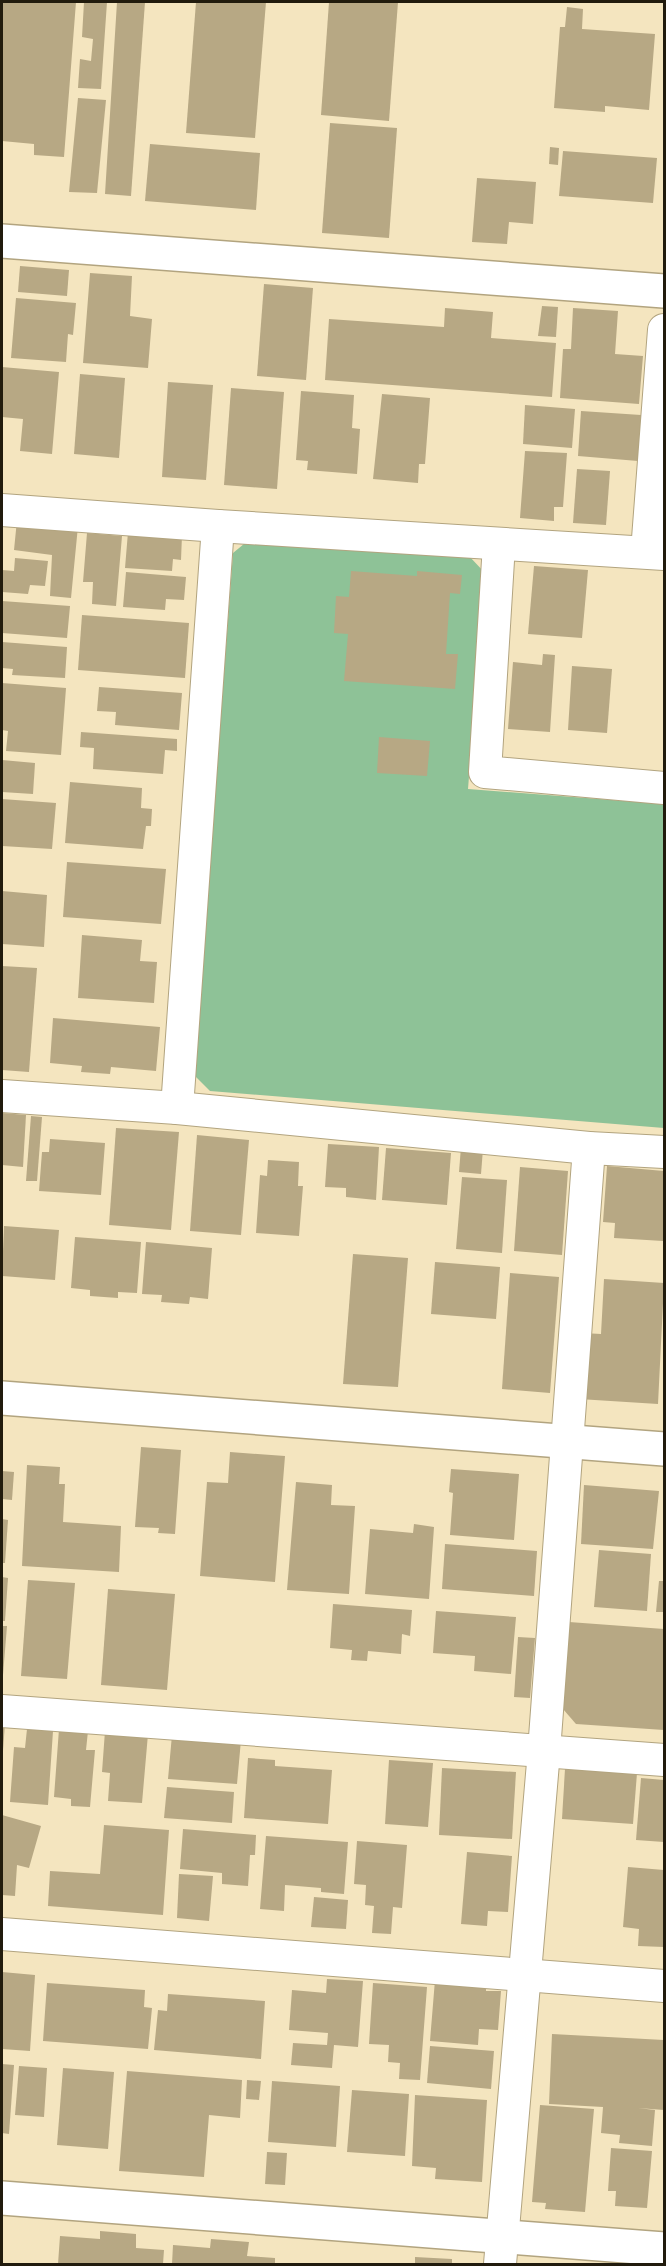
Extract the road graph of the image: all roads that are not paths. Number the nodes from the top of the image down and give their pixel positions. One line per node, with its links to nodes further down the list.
1 (2, 241): 2 (street)
2 (664, 291)
3 (664, 330): 7 (street)
4 (2, 510): 5 (street)
5 (218, 526): 6 (street); 10 (street)
6 (500, 544): 7 (street); 8 (street)
7 (656, 553)
8 (664, 788)
9 (2, 1096): 10 (street)
10 (177, 1108): 11 (street)
11 (589, 1148): 12 (street); 14 (street)
12 (664, 1152)
13 (2, 1398): 14 (street)
14 (566, 1441): 15 (street); 17 (street)
15 (664, 1449)
16 (2, 1711): 17 (street)
17 (544, 1751): 18 (street); 20 (street)
18 (664, 1760)
19 (2, 1934): 20 (street)
20 (523, 1976): 21 (street); 24 (street)
21 (664, 1986)
22 (2, 2198): 24 (street)
23 (664, 2249): 24 (street)
24 (501, 2251)

